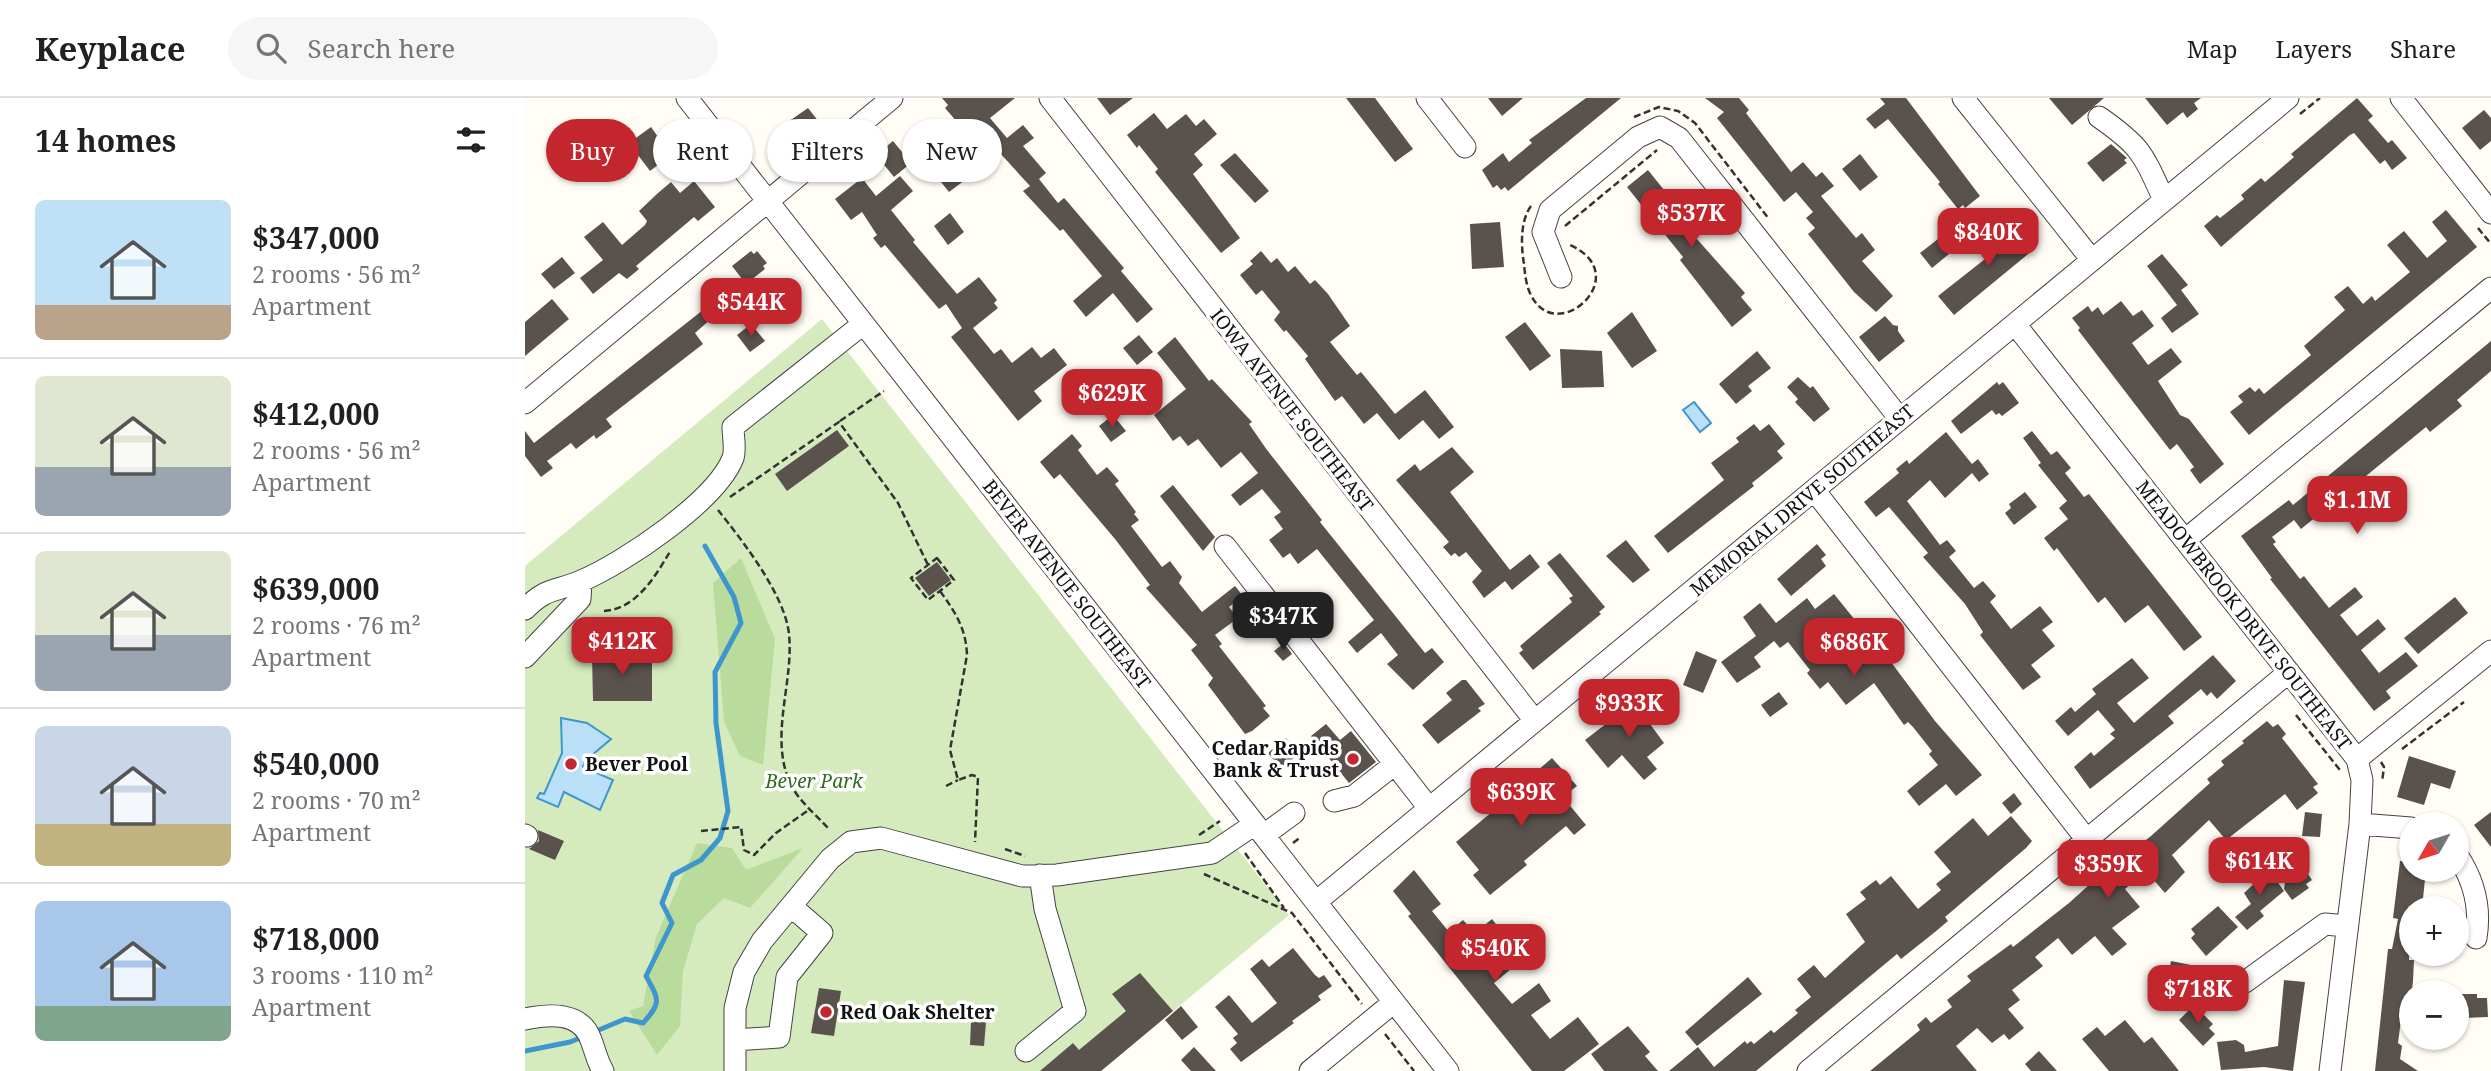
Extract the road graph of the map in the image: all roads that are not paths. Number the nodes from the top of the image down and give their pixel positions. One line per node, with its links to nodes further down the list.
1 (687, 98): 11 (street, BEVER AVENUE SOUTHEAST)
2 (893, 98): 11 (street)
3 (1050, 98): 28 (street, IOWA AVENUE SOUTHEAST)
4 (1427, 98): 9 (street)
5 (1963, 98): 13 (street)
6 (2288, 98): 10 (street, MEMORIAL DRIVE SOUTHEAST)
7 (2401, 98): 12 (street)
8 (2099, 117): 10 (street)
9 (1465, 147)
10 (2164, 200): 13 (street, MEMORIAL DRIVE SOUTHEAST)
11 (768, 202): 16 (street, BEVER AVENUE SOUTHEAST); 18 (street)
12 (2491, 213)
13 (2092, 260): 17 (street, MEMORIAL DRIVE SOUTHEAST)
14 (1561, 277): 19 (street)
15 (2491, 288): 21 (street)
16 (863, 324): 23 (street); 36 (street, BEVER AVENUE SOUTHEAST)
17 (2015, 324): 19 (street, MEMORIAL DRIVE SOUTHEAST); 21 (street, MEADOWBROOK DRIVE SOUTHEAST)
18 (525, 404)
19 (1900, 419): 20 (street, MEMORIAL DRIVE SOUTHEAST)
20 (1814, 490): 28 (street, MEMORIAL DRIVE SOUTHEAST); 37 (street)
21 (2185, 540): 27 (street, MEADOWBROOK DRIVE SOUTHEAST)
22 (1225, 546): 30 (street)
23 (581, 582): 24 (street); 26 (street)
24 (525, 609)
25 (2491, 651): 29 (street)
26 (525, 657)
27 (2289, 672): 29 (street, MEADOWBROOK DRIVE SOUTHEAST); 37 (street)
28 (1535, 721): 32 (street, MEMORIAL DRIVE SOUTHEAST)
29 (2357, 759): 34 (street, MEADOWBROOK DRIVE SOUTHEAST)
30 (1395, 764): 31 (street); 32 (street)
31 (1334, 801)
32 (1429, 808): 40 (street, MEMORIAL DRIVE SOUTHEAST)
33 (1294, 813): 36 (street)
34 (2360, 824): 35 (street); 42 (street, MEADOWBROOK DRIVE SOUTHEAST)
35 (2399, 827)
36 (1260, 830): 38 (street); 40 (street, BEVER AVENUE SOUTHEAST)
37 (2087, 840): 53 (street)
38 (1040, 875): 41 (street); 48 (street)
39 (2469, 875): 43 (street)
40 (1316, 902): 45 (street, BEVER AVENUE SOUTHEAST)
41 (791, 906): 47 (street); 47 (street)
42 (2346, 926): 44 (street); 54 (street, MEADOWBROOK DRIVE SOUTHEAST)
43 (2476, 938)
44 (2245, 982)
45 (1394, 1002): 51 (street); 52 (street, BEVER AVENUE SOUTHEAST)
46 (525, 1019): 49 (street)
47 (735, 1040): 50 (street)
48 (1026, 1051)
49 (603, 1071)
50 (735, 1071)
51 (1310, 1071)
52 (1448, 1071)
53 (1808, 1071)
54 (2330, 1071)

